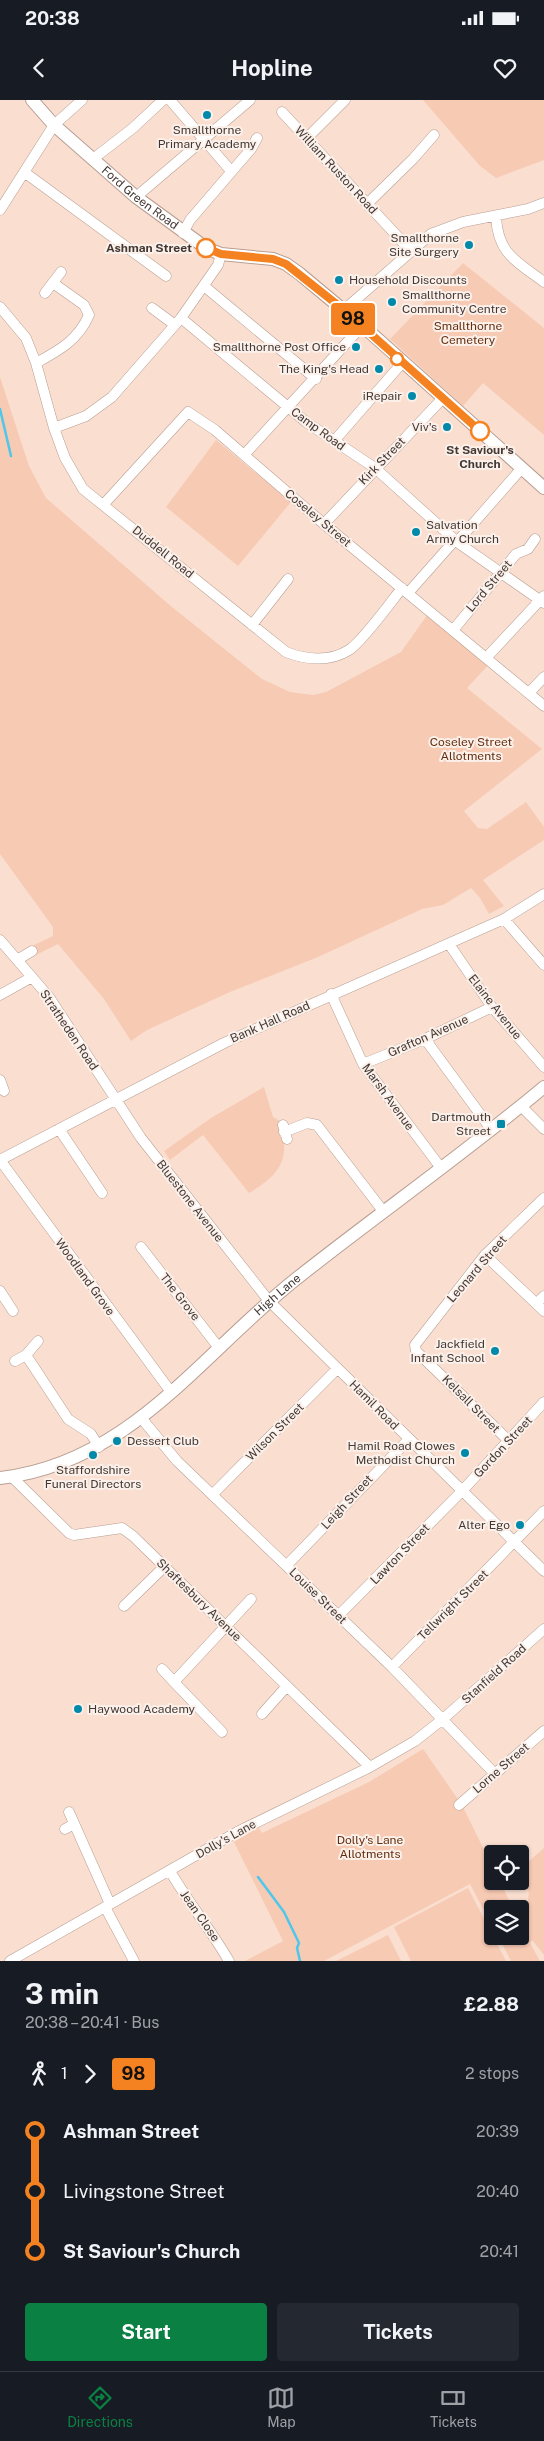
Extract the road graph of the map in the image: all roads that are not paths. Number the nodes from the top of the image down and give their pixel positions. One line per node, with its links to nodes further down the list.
1 (32, 100): 8 (main road, Ford Green Road)
2 (82, 100): 8 (street)
3 (163, 100): 13 (street)
4 (170, 100): 12 (street)
5 (250, 100): 12 (street)
6 (345, 100): 11 (street)
7 (282, 112): 11 (street, William Ruston Road)
8 (54, 125): 13 (main road, Ford Green Road); 15 (street)
9 (434, 135): 17 (street)
10 (257, 138): 14 (street)
11 (307, 138): 17 (street, William Ruston Road)
12 (203, 139): 14 (street); 16 (street)
13 (93, 159): 16 (main road, Ford Green Road)
14 (231, 171): 21 (street)
15 (24, 172): 19 (street); 25 (street)
16 (136, 197): 21 (main road, Ford Green Road)
17 (368, 203): 22 (street, William Ruston Road)
18 (544, 203): 20 (street)
19 (0, 210)
20 (496, 216): 22 (street); 26 (street)
21 (183, 233): 23 (main road, Ford Green Road)
22 (411, 251): 32 (street)
23 (221, 254): 28 (street); 32 (main road, Ford Green Road)
24 (60, 272): 27 (street)
25 (161, 277)
26 (544, 282)
27 (52, 283): 29 (street); 35 (street)
28 (204, 286): 33 (street); 37 (street)
29 (45, 293)
30 (0, 307): 35 (street, Duddell Road)
31 (152, 308): 33 (street, Camp Road)
32 (344, 310): 34 (main road, Ford Green Road)
33 (178, 322): 39 (street, Camp Road); 40 (street)
34 (362, 326): 36 (main road, Ford Green Road); 37 (street)
35 (36, 362): 40 (street, Duddell Road)
36 (402, 363): 38 (main road, Ford Green Road); 41 (street)
37 (316, 379): 39 (street)
38 (442, 399): 43 (street, Kirk Street); 44 (main road, Ford Green Road)
39 (289, 407): 41 (street, Camp Road); 42 (street)
40 (54, 428): 46 (street, Duddell Road)
41 (334, 440): 43 (street, Camp Road)
42 (244, 455): 46 (street, Coseley Street); 47 (street, Coseley Street)
43 (375, 468): 47 (street, Kirk Street); 49 (street, Camp Road)
44 (521, 469): 45 (main road, Ford Green Road); 49 (street, Duddell Road)
45 (544, 488)
46 (104, 504): 54 (street, Duddell Road)
47 (324, 524): 52 (street, Coseley Street)
48 (535, 539): 50 (street, Lord Street)
49 (456, 541): 50 (street, Camp Road); 52 (street, Duddell Road)
50 (501, 572): 53 (street, Camp Road); 55 (street, Lord Street)
51 (288, 579): 54 (street)
52 (405, 591): 54 (street, Duddell Road); 55 (street, Coseley Street)
53 (543, 600): 56 (street)
54 (252, 625)
55 (454, 629): 56 (street, Coseley Street)
56 (487, 657): 58 (street, Coseley Street)
57 (544, 677): 58 (street)
58 (529, 693): 59 (street, Coseley Street)
59 (544, 706)
60 (544, 894): 61 (street, Bank Hall Road)
61 (504, 919): 63 (street, Bank Hall Road); 66 (street)
62 (0, 940): 65 (street, Stratheden Road)
63 (449, 944): 68 (street, Bank Hall Road); 70 (street, Elaine Avenue)
64 (32, 951): 65 (street)
65 (17, 960): 67 (street, Stratheden Road)
66 (544, 965)
67 (32, 977): 69 (street); 77 (street, Stratheden Road)
68 (331, 994): 72 (street, Marsh Avenue); 77 (street, Bank Hall Road)
69 (0, 995)
70 (492, 1007): 71 (street, Grafton Avenue); 73 (street, Elaine Avenue)
71 (425, 1039): 72 (street, Grafton Avenue); 80 (street)
72 (364, 1064): 84 (street, Marsh Avenue)
73 (544, 1068)
74 (0, 1080): 76 (street)
75 (544, 1086): 78 (main road, High Lane)
76 (4, 1091)
77 (115, 1098): 79 (street, Bank Hall Road); 91 (street, Bluestone Avenue)
78 (521, 1106): 80 (main road, High Lane); 81 (street)
79 (59, 1128): 83 (street, Bank Hall Road); 85 (street)
80 (491, 1129): 84 (main road, High Lane)
81 (544, 1130)
82 (285, 1132): 87 (street)
83 (0, 1160): 100 (street, Woodland Grove)
84 (441, 1168): 87 (main road, High Lane)
85 (102, 1193)
86 (544, 1198): 89 (street, Leonard Street)
87 (383, 1211): 91 (main road, High Lane)
88 (141, 1247): 96 (street, The Grove)
89 (485, 1255): 92 (street); 95 (street, Leonard Street)
90 (0, 1291): 93 (street)
91 (270, 1301): 96 (main road, High Lane); 99 (street, Hamil Road)
92 (542, 1304)
93 (13, 1311)
94 (38, 1341): 97 (street)
95 (415, 1346): 104 (street, Kelsall Street)
96 (219, 1348): 100 (main road, High Lane)
97 (26, 1354): 98 (street); 105 (street)
98 (15, 1361)
99 (337, 1369): 103 (street, Hamil Road); 108 (street, Wilson Street)
100 (171, 1392): 102 (main road, High Lane)
101 (543, 1404): 104 (street, Gordon Street)
102 (142, 1418): 105 (main road, High Lane); 108 (street, Louise Street)
103 (408, 1440): 107 (street, Hamil Road); 111 (street, Leigh Street)
104 (509, 1441): 107 (street, Gordon Street)
105 (99, 1447): 106 (main road, High Lane)
106 (6, 1478): 112 (street, Shaftesbury Avenue)
107 (462, 1491): 110 (street, Hamil Road); 116 (street, Lawton Street)
108 (213, 1494): 111 (street, Louise Street)
109 (544, 1511): 110 (street, Tellwright Street)
110 (515, 1543): 113 (street, Hamil Road); 119 (street, Tellwright Street)
111 (286, 1565): 116 (street, Louise Street)
112 (164, 1567): 115 (street); 117 (street, Shaftesbury Avenue)
113 (544, 1571)
114 (251, 1598): 117 (street)
115 (124, 1606)
116 (338, 1616): 119 (street, Louise Street)
117 (227, 1626): 121 (street); 122 (street, Shaftesbury Avenue)
118 (544, 1629): 124 (street, Stanfield Road)
119 (392, 1667): 124 (street, Louise Street)
120 (162, 1669): 121 (street)
121 (174, 1682): 126 (street)
122 (288, 1686): 123 (street); 127 (street, Shaftesbury Avenue)
123 (262, 1714)
124 (443, 1719): 127 (street, Dolly's Lane); 128 (street, Louise Street)
125 (544, 1731): 128 (street, Lorne Street)
126 (224, 1734)
127 (370, 1766): 131 (street, Dolly's Lane)
128 (494, 1773): 129 (street, Lorne Street)
129 (459, 1804)
130 (69, 1812): 132 (street)
131 (170, 1871): 132 (street, Dolly's Lane); 135 (street, Jean Close)
132 (108, 1905): 133 (street, Dolly's Lane); 134 (street)
133 (10, 1961)
134 (134, 1961)
135 (229, 1961)

